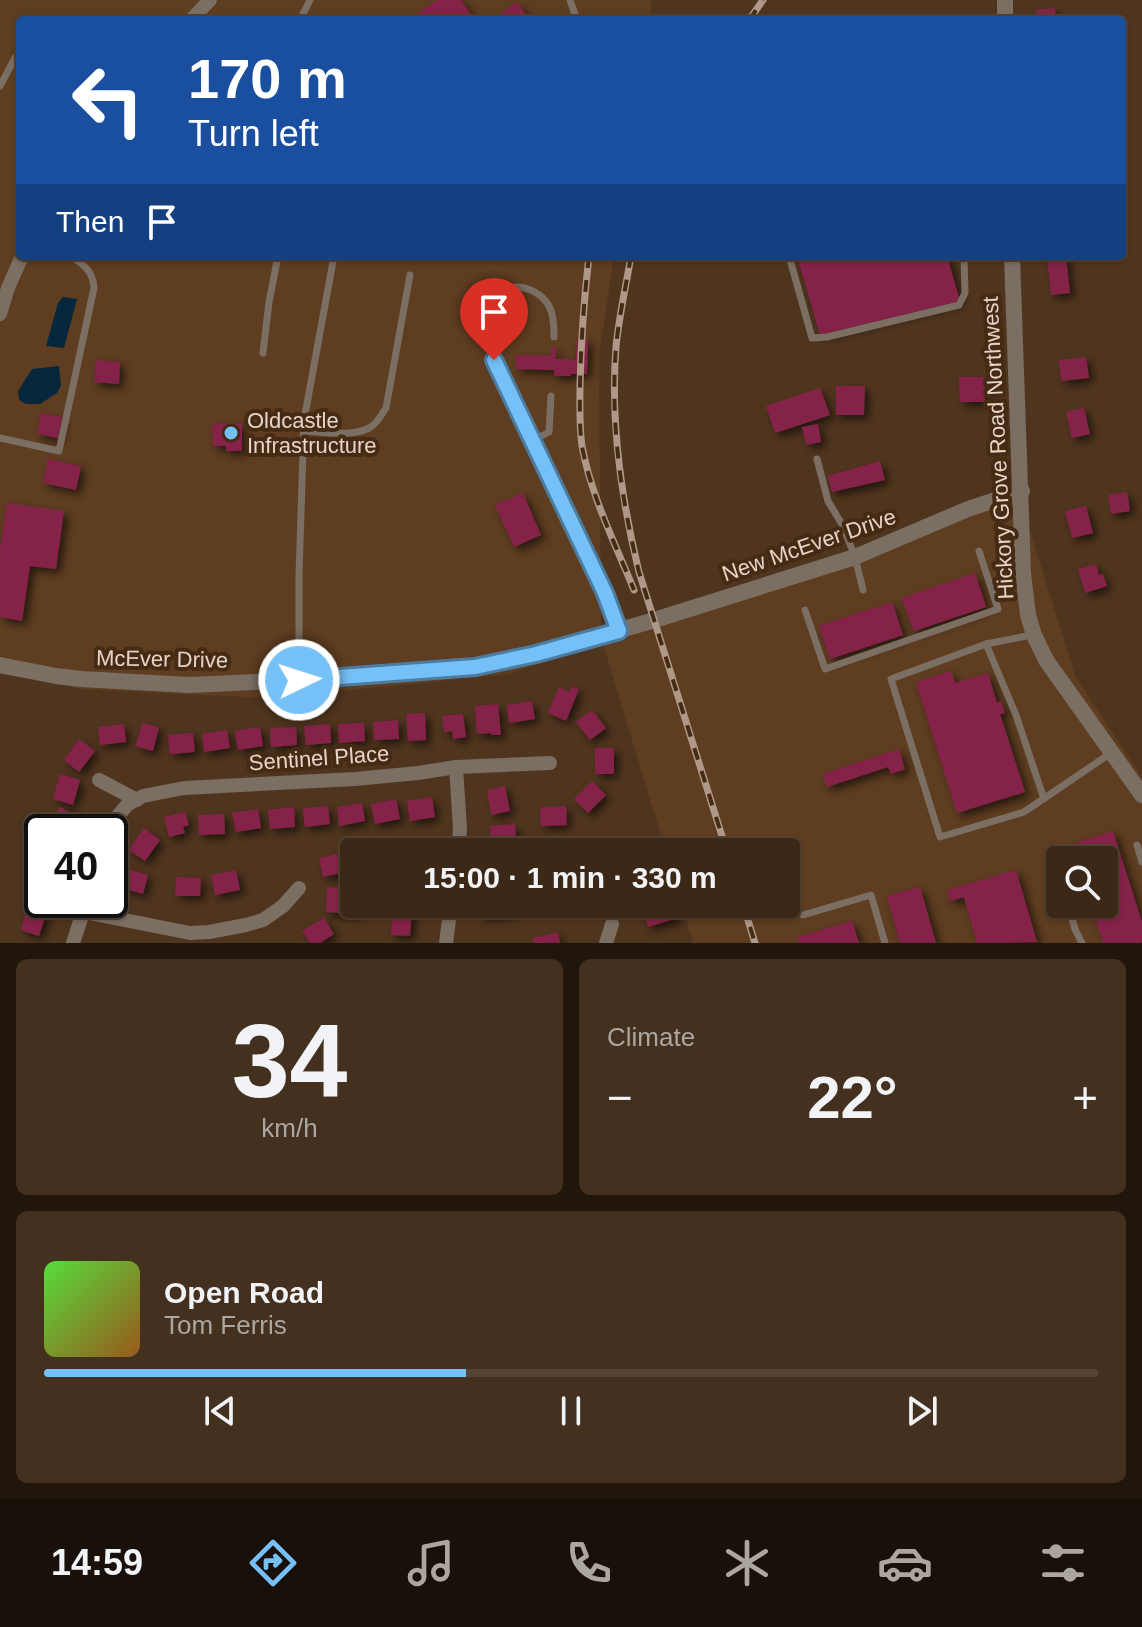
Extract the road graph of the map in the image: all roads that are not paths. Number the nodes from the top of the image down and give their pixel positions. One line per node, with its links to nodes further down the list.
1 (210, 0): 2 (street)
2 (195, 16)
3 (16, 57): 4 (lane)
4 (0, 86)
5 (20, 260): 13 (street)
6 (77, 260): 18 (lane)
7 (277, 260): 15 (lane)
8 (333, 260): 17 (lane)
9 (790, 260): 10 (lane)
10 (964, 260)
11 (1012, 260): 21 (street, Hickory Grove Road Northwest)
12 (410, 275): 17 (lane)
13 (0, 314)
14 (554, 337): 19 (lane)
15 (263, 353)
16 (551, 396): 19 (lane)
17 (304, 431): 31 (lane)
18 (0, 438)
19 (532, 441): 27 (lane)
20 (817, 459): 23 (lane)
21 (1022, 491): 23 (street, New McEver Drive); 28 (street, Hickory Grove Road Northwest)
22 (979, 551): 25 (lane)
23 (855, 557): 24 (lane); 26 (street, New McEver Drive)
24 (863, 590)
25 (805, 610)
26 (654, 620): 27 (street, McEver Drive)
27 (619, 631): 31 (street, McEver Drive)
28 (1034, 635): 29 (lane); 32 (street, Hickory Grove Road Northwest)
29 (986, 644): 37 (lane); 37 (lane)
30 (0, 665): 31 (street, McEver Drive)
31 (299, 680)
32 (1111, 753): 36 (street, Hickory Grove Road Northwest); 37 (lane)
33 (550, 763): 34 (street, Sentinel Place)
34 (456, 767): 38 (street, Sentinel Place); 40 (street)
35 (99, 780): 38 (street)
36 (1142, 795)
37 (1044, 799)
38 (137, 800): 39 (street)
39 (120, 814)
40 (459, 838)
41 (1137, 845): 42 (lane)
42 (1142, 862)
43 (299, 888): 45 (street)
44 (803, 915): 53 (lane)
45 (128, 917)
46 (82, 918): 50 (street)
47 (449, 918): 51 (street)
48 (1072, 918): 54 (lane)
49 (612, 924): 52 (street)
50 (73, 943)
51 (446, 943)
52 (606, 943)
53 (885, 943)
54 (1082, 943)

